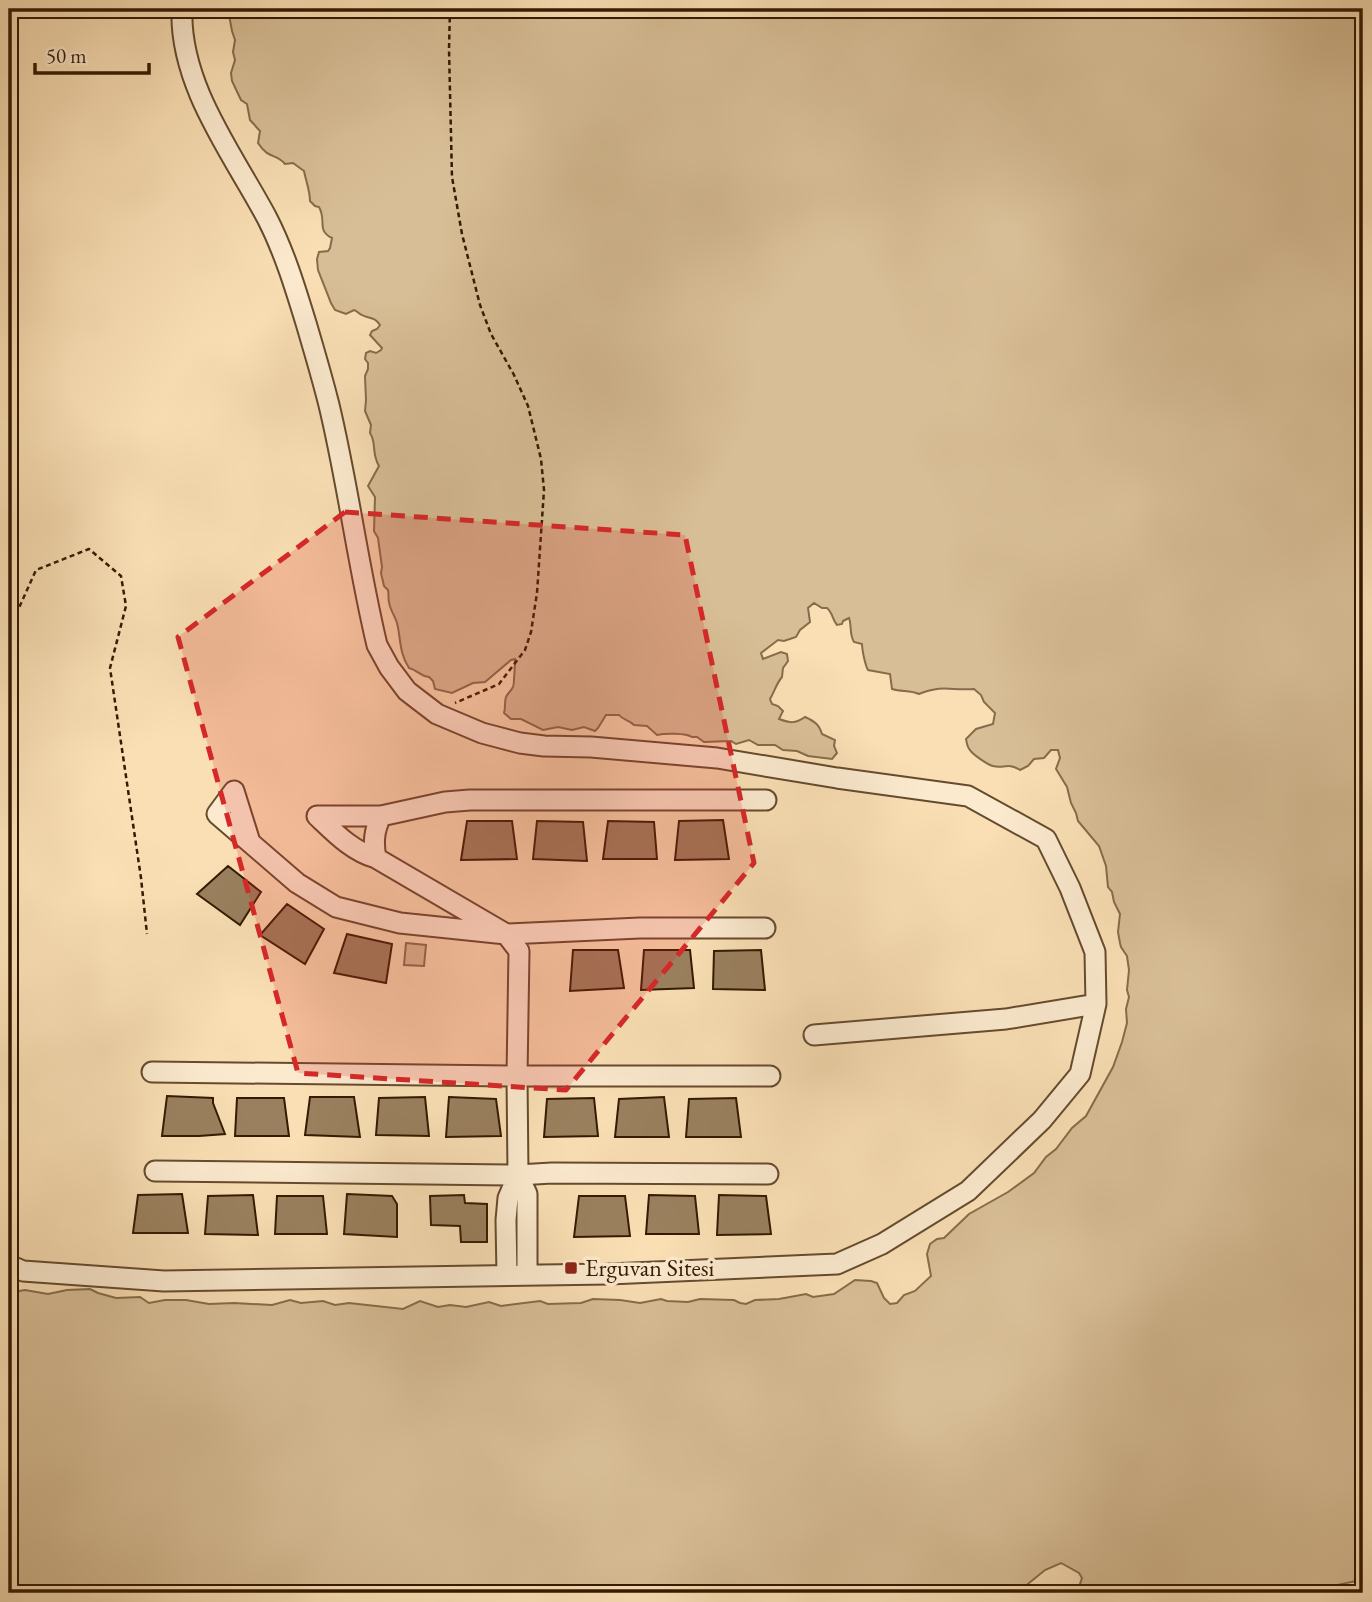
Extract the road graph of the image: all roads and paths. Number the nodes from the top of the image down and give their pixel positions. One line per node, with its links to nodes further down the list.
1 (182, 9): 4 (street)
2 (450, 9): 4 (path)
3 (9, 630): 10 (path)
4 (437, 714): 12 (street)
5 (766, 800): 6 (street)
6 (381, 816): 8 (street); 8 (street)
7 (250, 842): 11 (street)
8 (376, 858): 11 (street)
9 (765, 928): 11 (street)
10 (147, 934)
11 (506, 934): 15 (street)
12 (1096, 1004): 13 (street); 21 (street)
13 (814, 1035)
14 (152, 1072): 15 (street)
15 (517, 1076): 16 (street); 19 (street)
16 (770, 1076)
17 (155, 1171): 19 (street)
18 (768, 1174): 19 (street)
19 (519, 1175): 21 (street)
20 (9, 1265): 21 (street)
21 (517, 1275)

